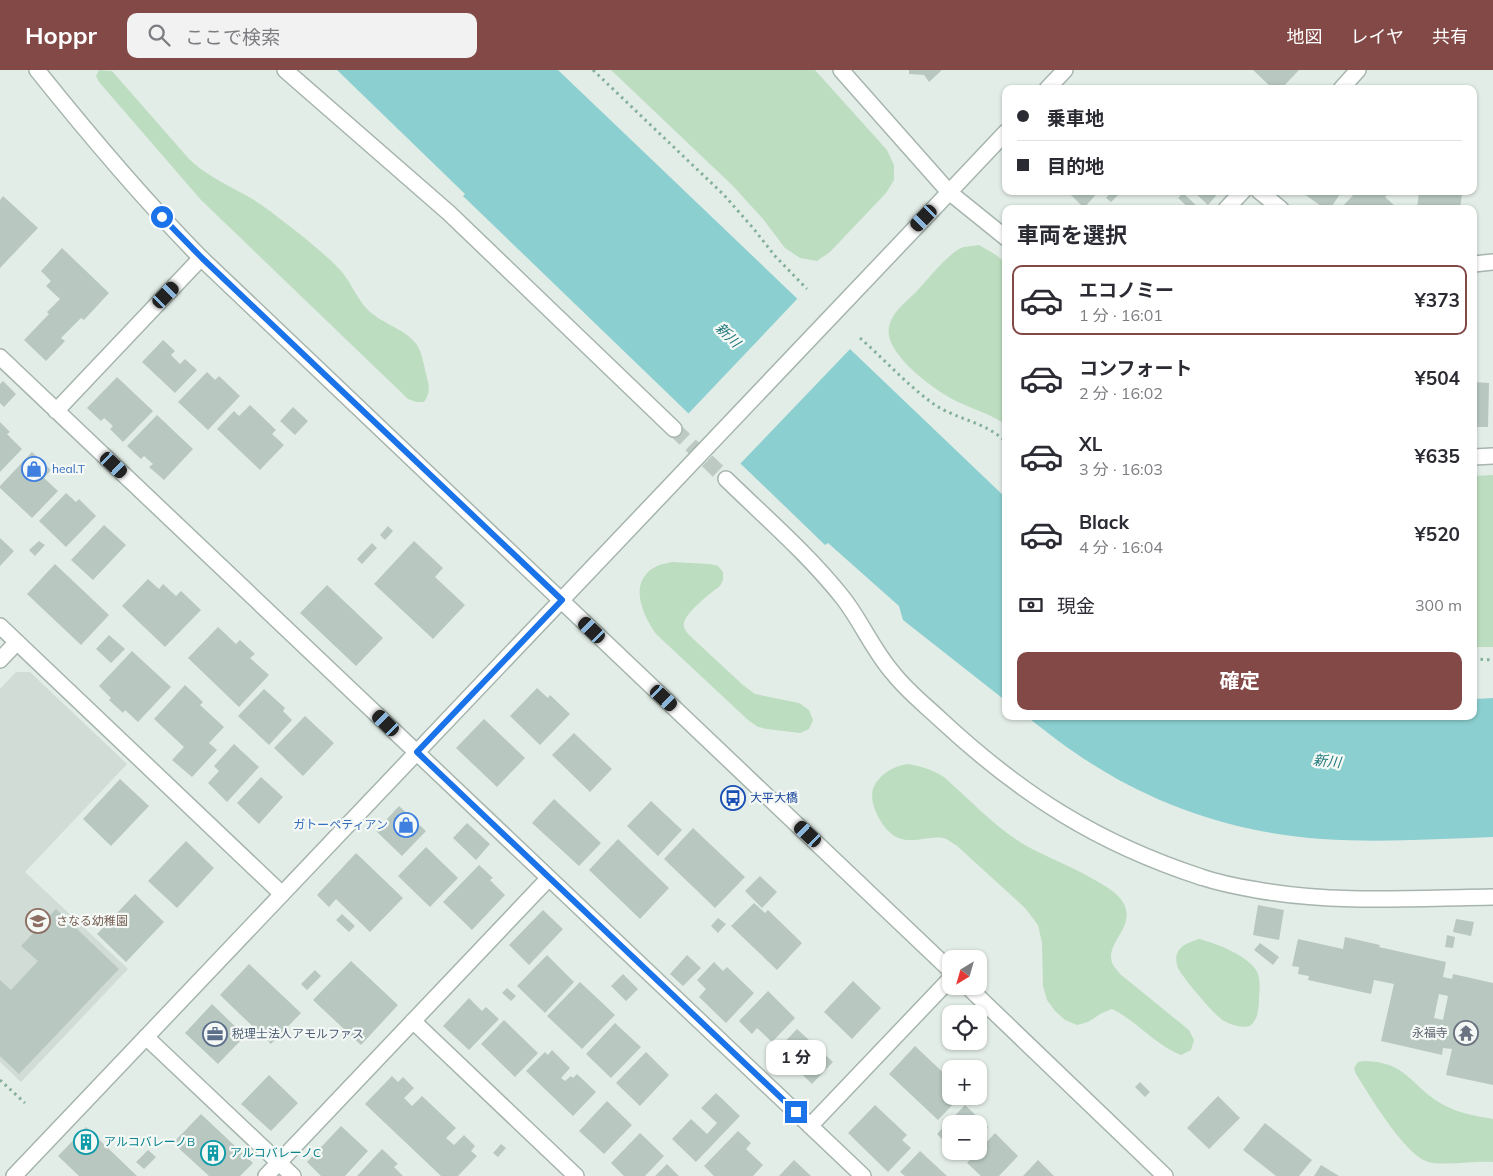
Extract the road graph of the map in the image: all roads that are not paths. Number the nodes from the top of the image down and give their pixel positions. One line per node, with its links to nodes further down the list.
1 (37, 70): 15 (street)
2 (285, 70): 20 (street)
3 (841, 70): 9 (street)
4 (1065, 70): 6 (street)
5 (1358, 70): 7 (street)
6 (1051, 85)
7 (1345, 85)
8 (1002, 136): 9 (street)
9 (949, 192): 14 (street); 24 (street, bridge)
10 (1239, 195): 12 (street)
11 (1264, 195): 13 (street)
12 (1230, 205)
13 (1276, 205)
14 (1002, 235)
15 (202, 258): 19 (street); 24 (street)
16 (1493, 262): 17 (street)
17 (1477, 264)
18 (0, 357): 19 (street)
19 (56, 411): 28 (street)
20 (674, 429)
21 (1493, 456): 22 (street)
22 (1477, 457)
23 (726, 479): 31 (street)
24 (562, 600): 28 (street); 32 (street)
25 (0, 626): 26 (street)
26 (17, 642): 27 (street); 30 (street)
27 (0, 660)
28 (417, 752): 29 (street); 30 (street)
29 (549, 878): 35 (street); 37 (street)
30 (282, 894): 36 (street)
31 (1493, 897)
32 (942, 962)
33 (942, 987): 37 (street)
34 (976, 995): 44 (street)
35 (413, 1022): 38 (street); 42 (street)
36 (146, 1037): 38 (street); 39 (street)
37 (810, 1126): 43 (street)
38 (279, 1162): 40 (street); 41 (street)
39 (14, 1176)
40 (266, 1176)
41 (293, 1176)
42 (576, 1176)
43 (863, 1176)
44 (1165, 1176)

